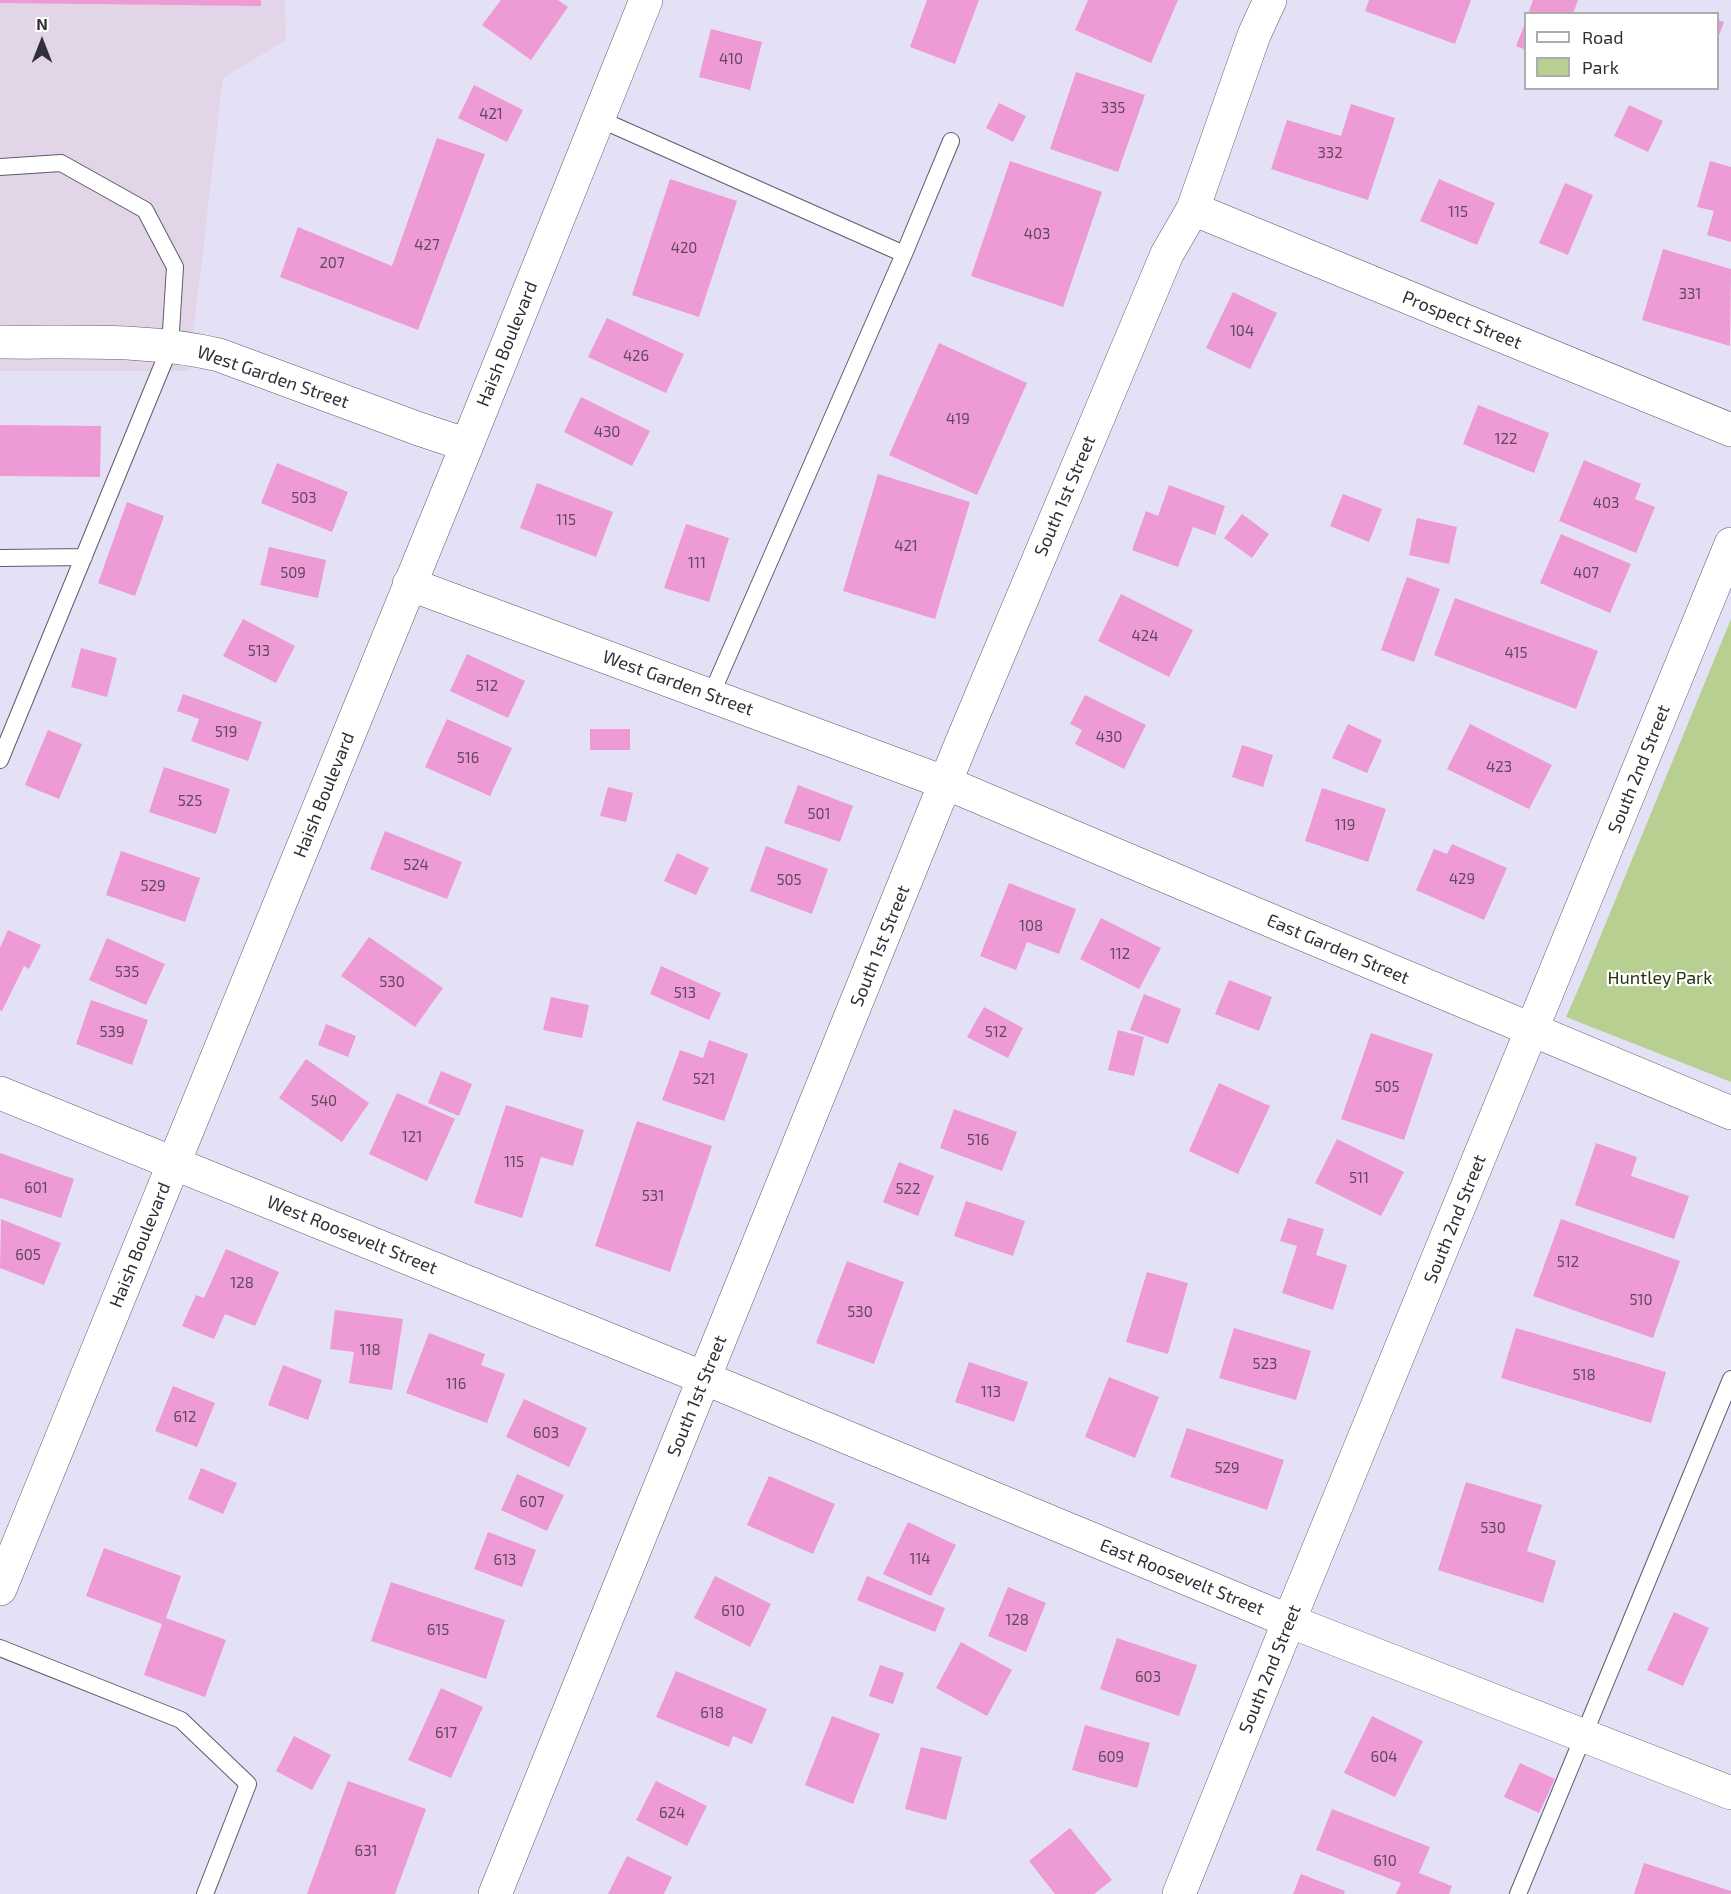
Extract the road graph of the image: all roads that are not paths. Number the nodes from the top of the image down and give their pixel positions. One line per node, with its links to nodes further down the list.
1 (645, 0): 3 (street, Haish Boulevard)
2 (1269, 0): 6 (street, South 1st Street)
3 (597, 118): 7 (lane); 11 (street, Haish Boulevard)
4 (951, 141): 7 (lane)
5 (0, 167): 9 (lane)
6 (1193, 208): 10 (street, Prospect Street); 18 (street, South 1st Street)
7 (904, 254): 16 (lane)
8 (0, 342): 9 (street, West Garden Street)
9 (170, 347): 11 (street, West Garden Street); 13 (lane)
10 (1731, 430)
11 (467, 445): 15 (street, Haish Boulevard)
12 (1731, 544): 19 (street, South 2nd Street)
13 (84, 557): 14 (lane); 17 (lane)
14 (0, 558)
15 (409, 584): 16 (street, West Garden Street); 22 (street, Haish Boulevard)
16 (711, 695): 18 (street, West Garden Street)
17 (0, 760)
18 (946, 783): 19 (street, East Garden Street); 23 (street, South 1st Street)
19 (1533, 1031): 21 (street, East Garden Street); 26 (street, South 2nd Street)
20 (0, 1093): 22 (street, West Roosevelt Street)
21 (1731, 1113)
22 (174, 1162): 23 (street, West Roosevelt Street); 25 (street, Haish Boulevard)
23 (704, 1378): 26 (street, East Roosevelt Street); 31 (street, South 1st Street)
24 (1731, 1379): 28 (lane)
25 (0, 1589)
26 (1289, 1621): 28 (street, East Roosevelt Street); 32 (street, South 2nd Street)
27 (0, 1648): 30 (lane)
28 (1582, 1735): 29 (street, East Roosevelt Street); 33 (lane)
29 (1731, 1793)
30 (205, 1894)
31 (495, 1894)
32 (1179, 1894)
33 (1518, 1894)

